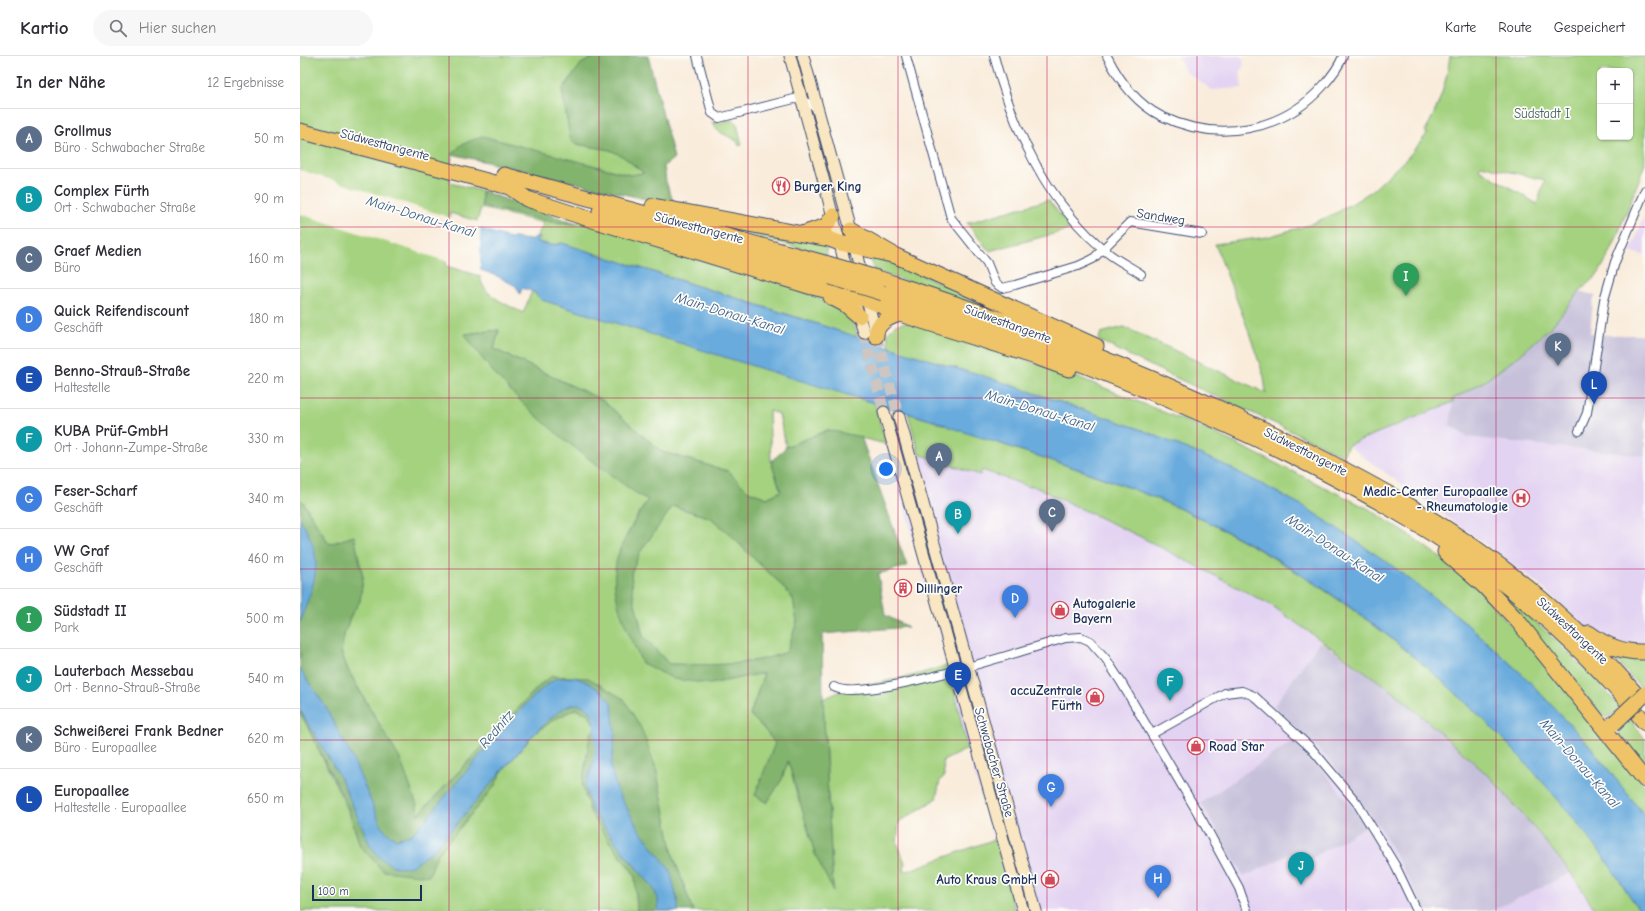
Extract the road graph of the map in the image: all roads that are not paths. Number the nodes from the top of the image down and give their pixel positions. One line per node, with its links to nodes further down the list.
1 (697, 56): 8 (street)
2 (790, 56): 8 (main road)
3 (803, 56): 9 (main road)
4 (906, 56): 22 (street)
5 (994, 56): 22 (street)
6 (1107, 56): 7 (street)
7 (1344, 56)
8 (802, 100): 9 (street); 16 (main road)
9 (817, 108): 17 (main road)
10 (300, 122): 12 (highway, Südwesttangente)
11 (300, 131): 12 (highway, Südwesttangente)
12 (453, 166): 13 (highway, Südwesttangente); 14 (highway, Südwesttangente)
13 (508, 186): 26 (highway, Südwesttangente); 29 (highway)
14 (550, 187): 18 (highway); 26 (highway, Südwesttangente)
15 (1645, 190): 38 (street)
16 (834, 216): 18 (highway); 20 (main road)
17 (851, 230): 21 (main road); 23 (highway)
18 (803, 234): 20 (highway)
19 (1202, 234): 22 (street, Sandweg)
20 (840, 243): 21 (highway); 24 (main road)
21 (855, 247): 23 (highway); 25 (main road)
22 (1103, 250): 27 (street)
23 (896, 256): 34 (highway)
24 (844, 260)
25 (859, 265)
26 (830, 270): 28 (highway, Südwesttangente, bridge)
27 (1141, 274)
28 (881, 286): 34 (highway, Südwesttangente); 35 (highway, Südwesttangente)
29 (812, 287): 30 (highway); 32 (highway)
30 (860, 295): 31 (highway); 32 (main road); 33 (main road)
31 (900, 314): 33 (highway); 35 (highway)
32 (859, 316): 33 (main road)
33 (870, 334)
34 (1140, 374): 39 (highway, Südwesttangente)
35 (1186, 407): 39 (highway, Südwesttangente)
36 (884, 412): 44 (main road, Schwabacher Straße)
37 (899, 416): 43 (main road, Schwabacher Straße)
38 (1579, 431)
39 (1382, 497): 40 (highway, Südwesttangente); 41 (highway, Südwesttangente)
40 (1413, 521): 46 (highway, Südwesttangente); 47 (highway)
41 (1570, 624): 42 (highway); 46 (highway, Südwesttangente)
42 (1645, 652)
43 (968, 667): 44 (street); 48 (street); 51 (main road, Schwabacher Straße)
44 (955, 671): 45 (street); 50 (main road, Schwabacher Straße)
45 (834, 687)
46 (1636, 696): 47 (highway, bridge)
47 (1610, 727): 49 (highway)
48 (1152, 734): 52 (street); 53 (street)
49 (1645, 780)
50 (1022, 911)
51 (1036, 911)
52 (1247, 911)
53 (1417, 911)

